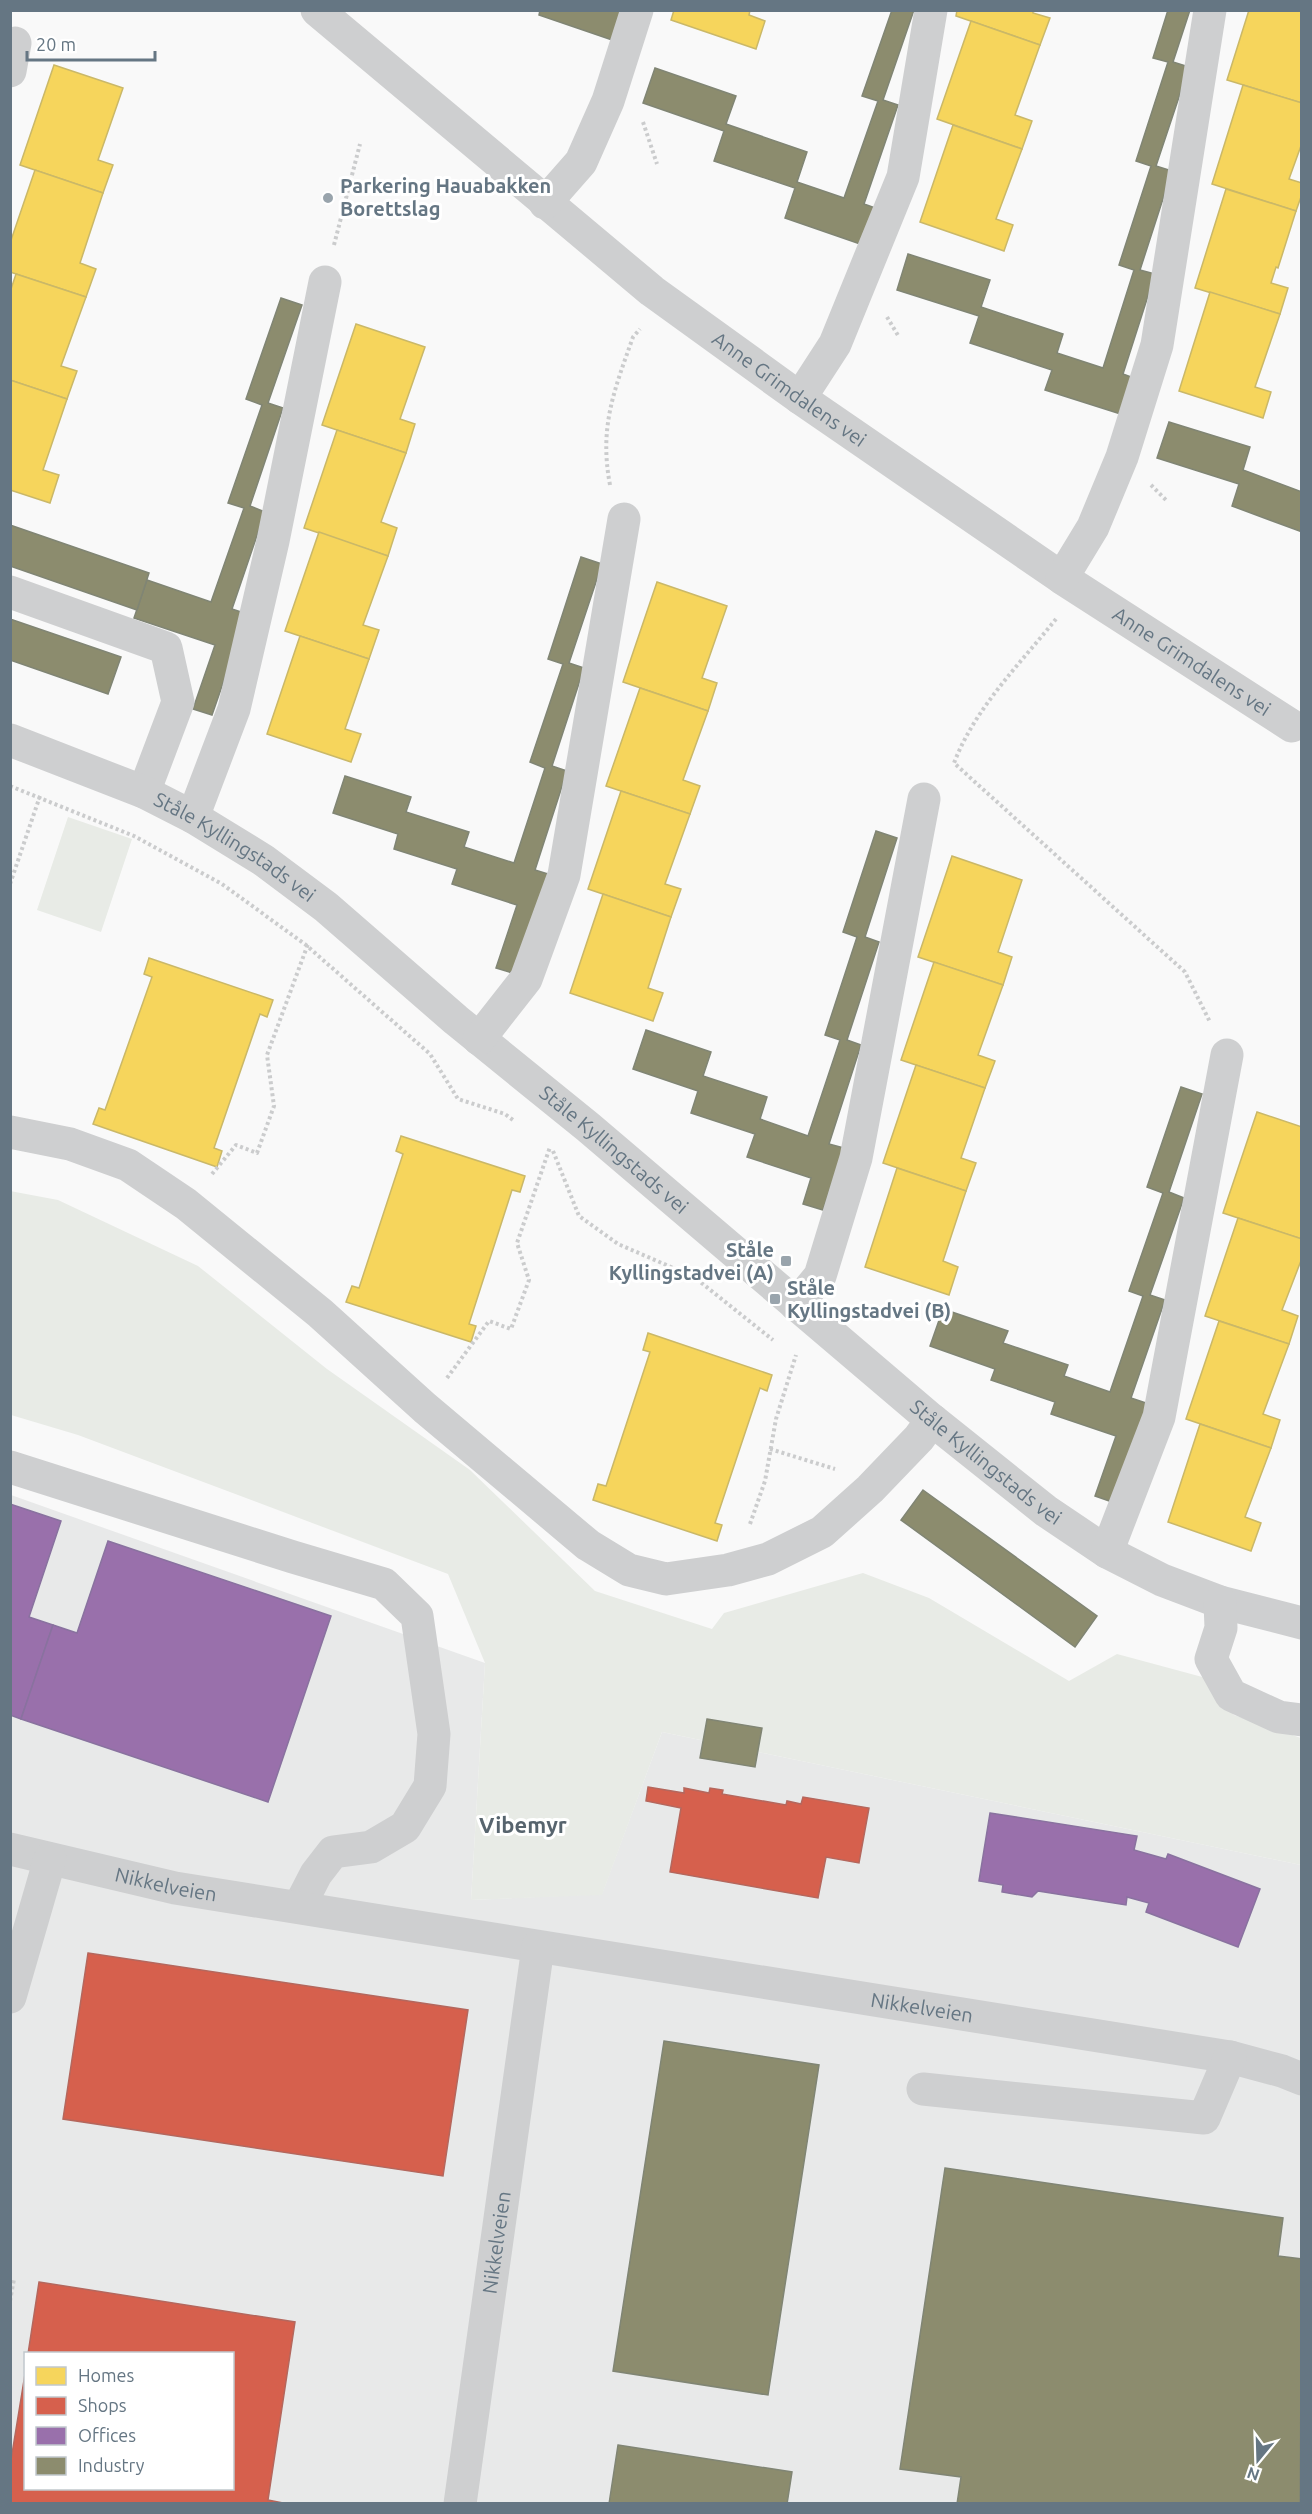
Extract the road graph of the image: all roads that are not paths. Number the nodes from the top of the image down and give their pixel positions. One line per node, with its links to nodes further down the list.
1 (318, 10): 5 (street, Anne Grimdalens vei)
2 (637, 10): 5 (street)
3 (931, 10): 7 (street)
4 (1210, 10): 9 (street)
5 (546, 203): 7 (street, Anne Grimdalens vei)
6 (325, 282): 15 (street)
7 (800, 398): 9 (street, Anne Grimdalens vei)
8 (624, 519): 16 (street)
9 (1071, 584): 11 (street, Anne Grimdalens vei)
10 (10, 592): 13 (street)
11 (1292, 726)
12 (10, 740): 13 (street, Ståle Kyllingstads vei)
13 (144, 792): 15 (street, Ståle Kyllingstads vei)
14 (924, 799): 19 (street)
15 (193, 817): 16 (street, Ståle Kyllingstads vei)
16 (479, 1039): 19 (street, Ståle Kyllingstads vei)
17 (1227, 1055): 22 (street)
18 (10, 1132): 20 (street)
19 (796, 1305): 20 (street, Ståle Kyllingstads vei)
20 (932, 1420): 22 (street, Ståle Kyllingstads vei)
21 (10, 1467): 28 (street)
22 (1107, 1552): 23 (street, Ståle Kyllingstads vei)
23 (1220, 1602): 24 (street, Ståle Kyllingstads vei); 25 (street)
24 (1302, 1623)
25 (1302, 1720)
26 (10, 1849): 27 (street, Nikkelveien)
27 (50, 1859): 28 (street, Nikkelveien); 30 (street)
28 (299, 1907): 29 (street, Nikkelveien)
29 (538, 1947): 31 (street, Nikkelveien); 34 (street, Nikkelveien)
30 (10, 1997)
31 (1230, 2058): 32 (street, Nikkelveien); 33 (street)
32 (1302, 2079)
33 (923, 2089)
34 (460, 2504)

